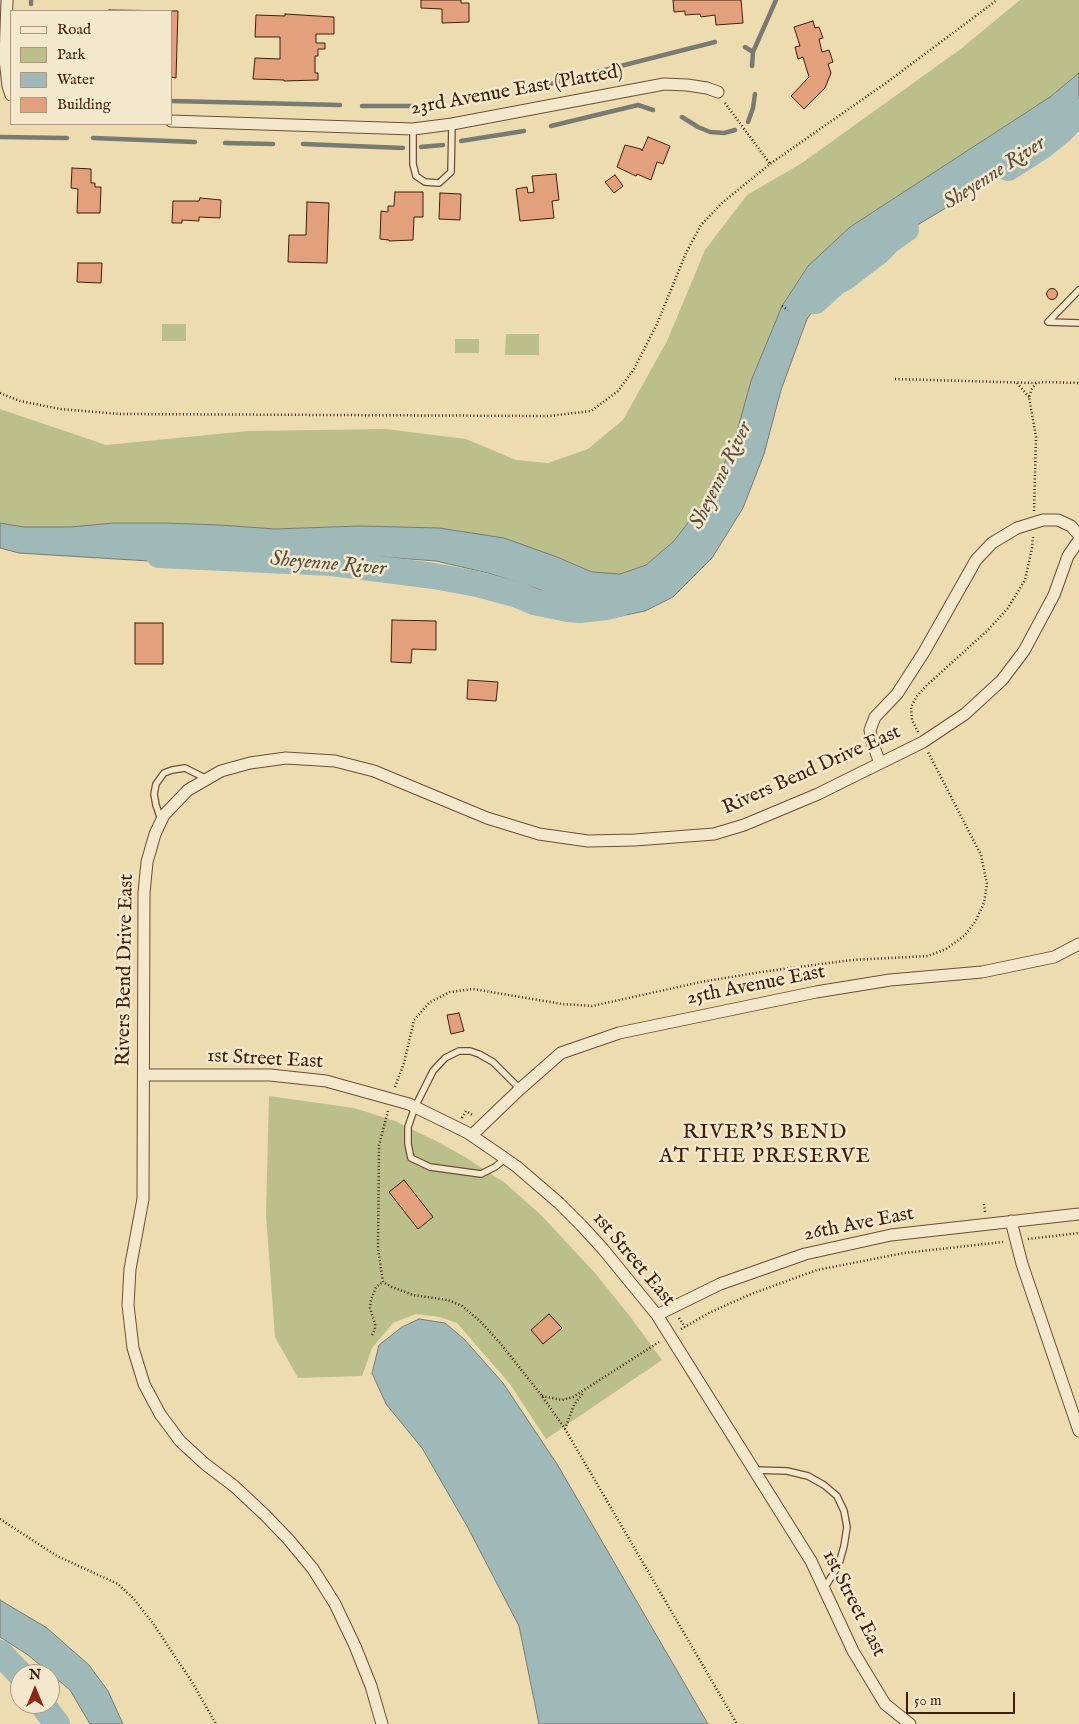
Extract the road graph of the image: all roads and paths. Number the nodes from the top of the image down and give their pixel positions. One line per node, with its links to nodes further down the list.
1 (7, 0): 3 (street)
2 (997, 0): 8 (path)
3 (10, 92)
4 (718, 92): 6 (street, 23rd Avenue East (Platted)); 8 (path)
5 (172, 121): 7 (street, 23rd Avenue East (Platted))
6 (452, 124): 7 (street, 23rd Avenue East (Platted)); 7 (lane)
7 (412, 129)
8 (770, 164): 17 (path)
9 (1079, 290): 12 (lane)
10 (782, 306): 11 (path)
11 (788, 310)
12 (1079, 323)
13 (895, 379): 14 (path)
14 (1017, 382): 16 (path); 18 (path)
15 (1079, 382): 16 (path)
16 (1036, 383): 18 (path)
17 (0, 393)
18 (1029, 397): 19 (path)
19 (1034, 523): 20 (street); 22 (path); 24 (street)
20 (1079, 536)
21 (1079, 540): 24 (street, Rivers Bend Drive East)
22 (916, 729)
23 (932, 759): 29 (path)
24 (880, 763): 25 (street, Rivers Bend Drive East)
25 (207, 778): 26 (street, Rivers Bend Drive East); 26 (lane)
26 (162, 820): 28 (street, Rivers Bend Drive East)
27 (1079, 944): 30 (street, 25th Avenue East)
28 (144, 1075): 31 (street, 1st Street East); 51 (street, Rivers Bend Drive East)
29 (398, 1081)
30 (520, 1088): 31 (lane); 33 (street, 25th Avenue East)
31 (415, 1107): 33 (street, 1st Street East); 34 (lane)
32 (386, 1114): 39 (path)
33 (472, 1135): 34 (street, 1st Street East)
34 (506, 1158): 40 (street, 1st Street East)
35 (1079, 1214): 36 (street, 26th Ave East)
36 (1011, 1221): 38 (street); 40 (street, 26th Ave East)
37 (1079, 1234): 38 (path)
38 (1016, 1241): 42 (path); 46 (street)
39 (383, 1282): 41 (path); 44 (path)
40 (657, 1315): 42 (street, 1st Street East)
41 (372, 1335)
42 (670, 1336): 43 (path); 47 (street, 1st Street East)
43 (585, 1391): 44 (path); 45 (path)
44 (542, 1396): 45 (path)
45 (565, 1429): 52 (path)
46 (1079, 1431)
47 (754, 1470): 49 (street, 1st Street East); 49 (lane)
48 (0, 1519): 50 (path)
49 (824, 1589): 53 (street, 1st Street East)
50 (216, 1724)
51 (382, 1724)
52 (737, 1724)
53 (910, 1724)

